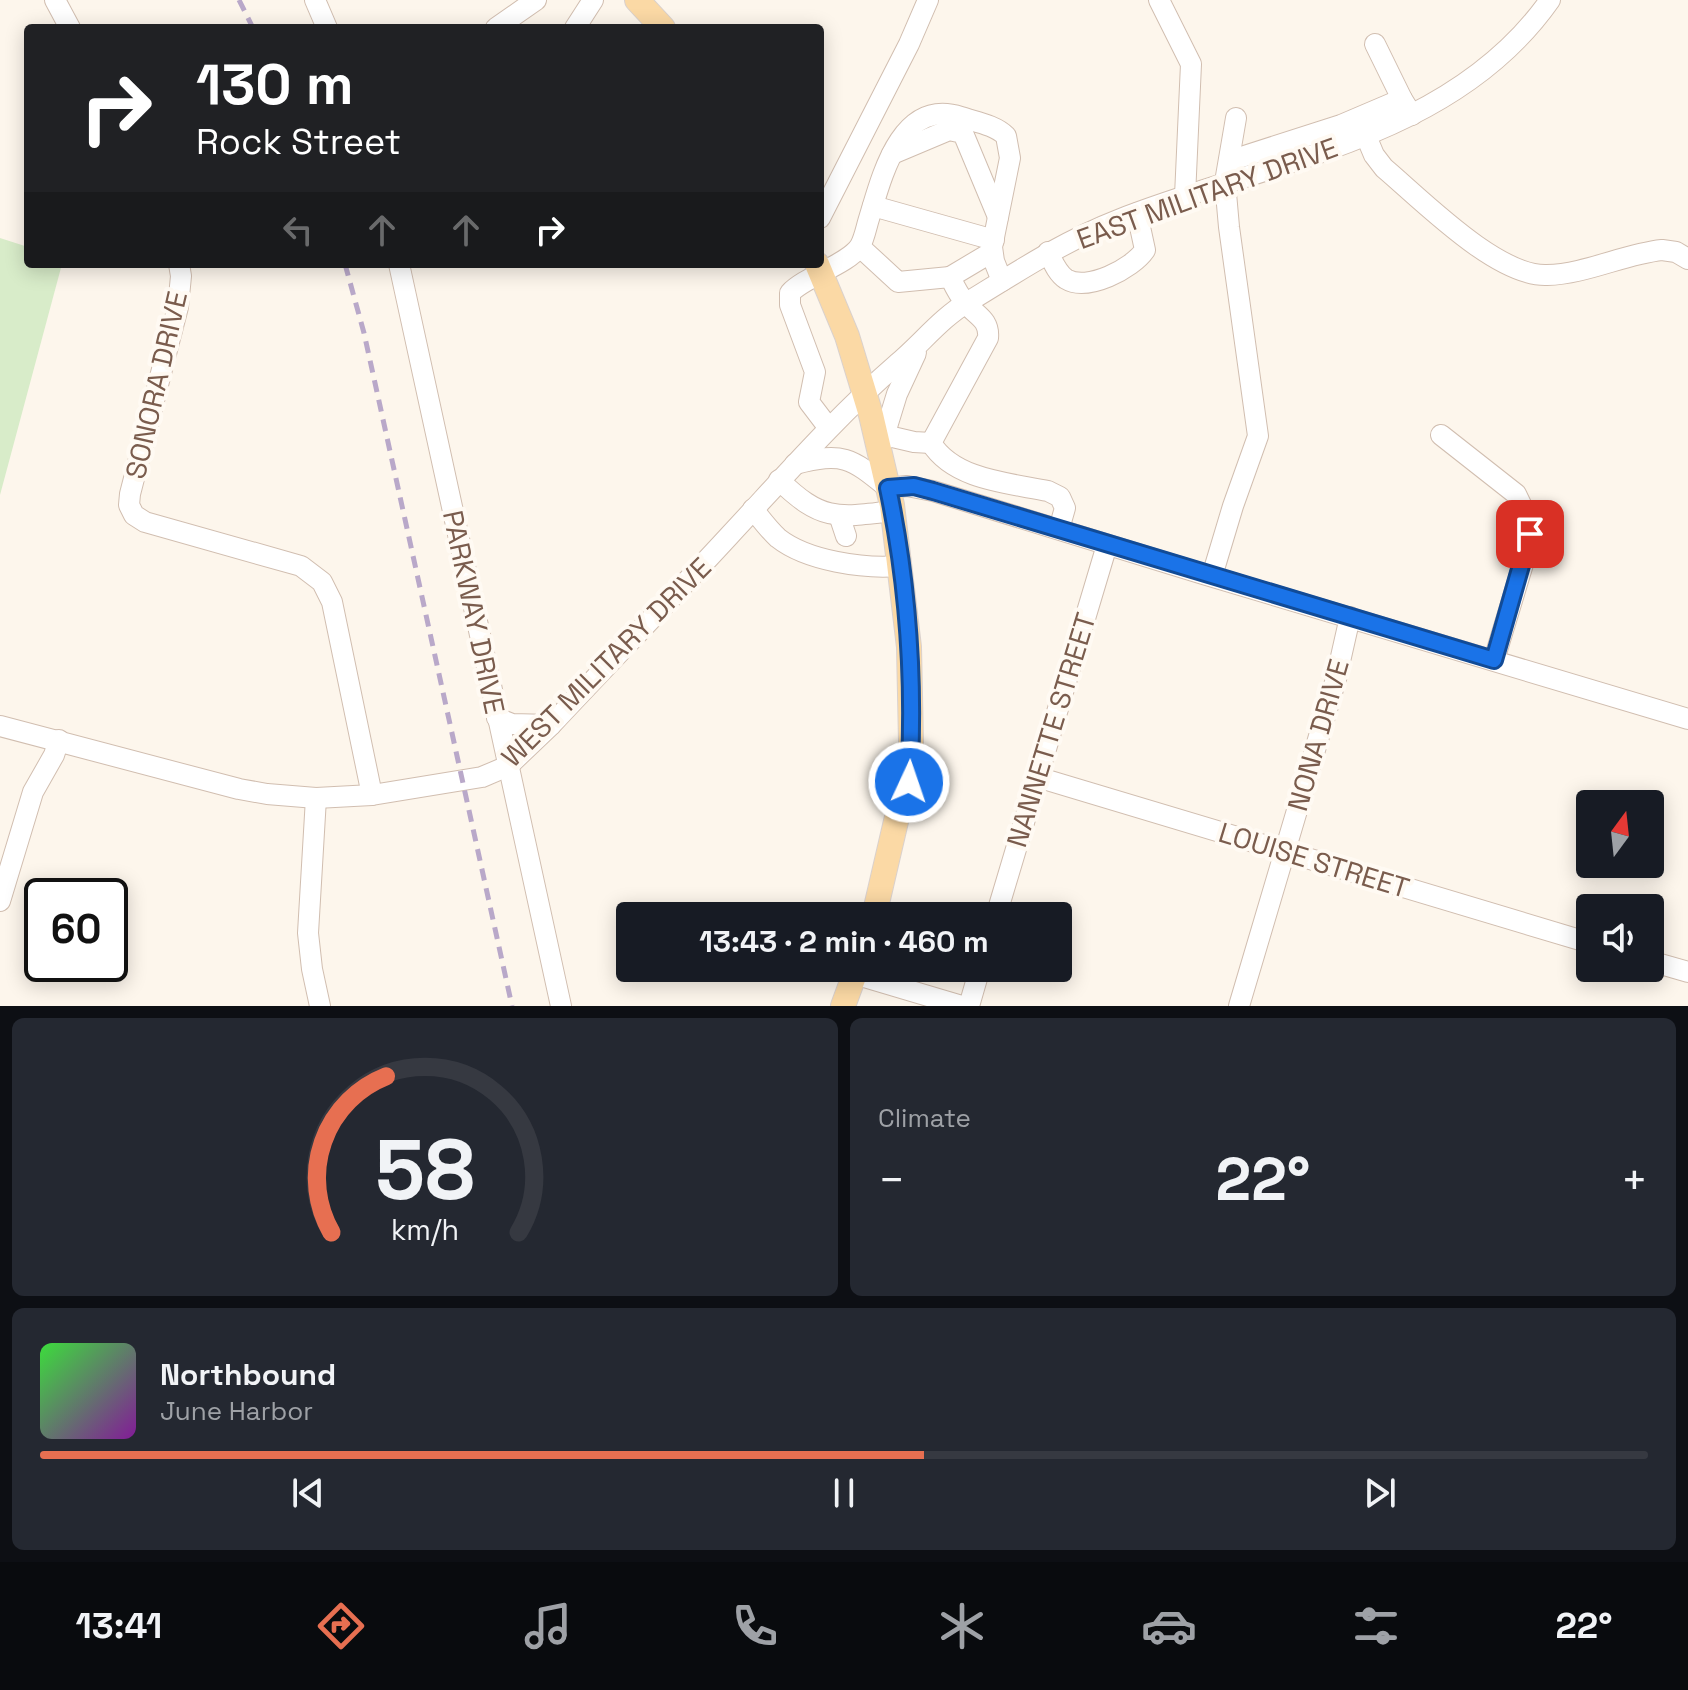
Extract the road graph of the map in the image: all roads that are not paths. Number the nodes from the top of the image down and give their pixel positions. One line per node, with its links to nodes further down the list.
1 (55, 0): 9 (street)
2 (315, 0): 10 (street)
3 (536, 0): 11 (street)
4 (593, 0): 12 (street)
5 (637, 0): 13 (main road)
6 (928, 0): 23 (street)
7 (1159, 0): 21 (street)
8 (1550, 0): 15 (street, EAST MILITARY DRIVE)
9 (68, 24)
10 (325, 24)
11 (502, 24)
12 (578, 24)
13 (659, 24)
14 (1375, 44): 15 (street)
15 (1407, 107): 17 (street, EAST MILITARY DRIVE); 19 (street)
16 (1236, 118): 19 (street)
17 (1366, 136): 20 (street, EAST MILITARY DRIVE); 29 (street)
18 (892, 154): 22 (street); 25 (street); 25 (street)
19 (1229, 161): 20 (street)
20 (1225, 182): 21 (street, EAST MILITARY DRIVE); 52 (street)
21 (1185, 196): 24 (street, EAST MILITARY DRIVE)
22 (873, 206): 26 (street); 27 (street)
23 (824, 210)
24 (1137, 213): 28 (street, EAST MILITARY DRIVE); 28 (street)
25 (998, 217): 26 (street)
26 (993, 246): 34 (street); 35 (street)
27 (860, 247): 30 (street); 34 (street)
28 (1048, 252): 35 (street, EAST MILITARY DRIVE)
29 (1688, 259)
30 (824, 266)
31 (180, 268): 62 (street, SONORA DRIVE)
32 (400, 268): 55 (street, PARKWAY DRIVE)
33 (819, 269): 38 (main road); 39 (street)
34 (950, 277): 36 (street)
35 (1002, 281): 36 (street, EAST MILITARY DRIVE)
36 (965, 303): 37 (street, EAST MILITARY DRIVE); 42 (street)
37 (920, 345): 38 (street, EAST MILITARY DRIVE); 41 (street)
38 (866, 392): 39 (street, WEST MILITARY DRIVE); 41 (main road)
39 (828, 427): 43 (street, WEST MILITARY DRIVE)
40 (1441, 435): 54 (street)
41 (882, 443): 42 (street); 45 (main road)
42 (931, 443): 48 (street)
43 (795, 464): 44 (street, WEST MILITARY DRIVE); 45 (street)
44 (779, 480): 46 (street, WEST MILITARY DRIVE); 47 (street)
45 (890, 500): 47 (street); 48 (street); 51 (main road)
46 (753, 509): 51 (street); 57 (street, WEST MILITARY DRIVE)
47 (839, 515): 49 (street)
48 (1059, 529): 50 (street)
49 (846, 536)
50 (1107, 545): 52 (street); 61 (street, NANNETTE STREET)
51 (899, 566): 66 (main road)
52 (1212, 576): 53 (street)
53 (1350, 617): 54 (street); 64 (street, NONA DRIVE)
54 (1494, 660): 56 (street)
55 (497, 718): 57 (street); 60 (street, PARKWAY DRIVE)
56 (1688, 719)
57 (551, 725): 60 (street, WEST MILITARY DRIVE)
58 (0, 726): 59 (street, WEST MILITARY DRIVE)
59 (59, 740): 63 (street, WEST MILITARY DRIVE); 65 (street)
60 (508, 766): 62 (street, WEST MILITARY DRIVE); 75 (street, PARKWAY DRIVE)
61 (1037, 777): 64 (street, LOUISE STREET); 67 (street, NANNETTE STREET)
62 (372, 795): 63 (street, WEST MILITARY DRIVE)
63 (316, 798): 74 (street)
64 (1284, 852): 68 (street, LOUISE STREET); 79 (street, NONA DRIVE)
65 (0, 901)
66 (877, 902)
67 (1000, 902)
68 (1576, 939)
69 (1664, 965): 70 (street)
70 (1688, 972)
71 (851, 982): 76 (main road)
72 (889, 982): 77 (street)
73 (976, 982): 78 (street)
74 (320, 1006)
75 (561, 1006)
76 (843, 1006)
77 (962, 1006)
78 (969, 1006)
79 (1239, 1006)

